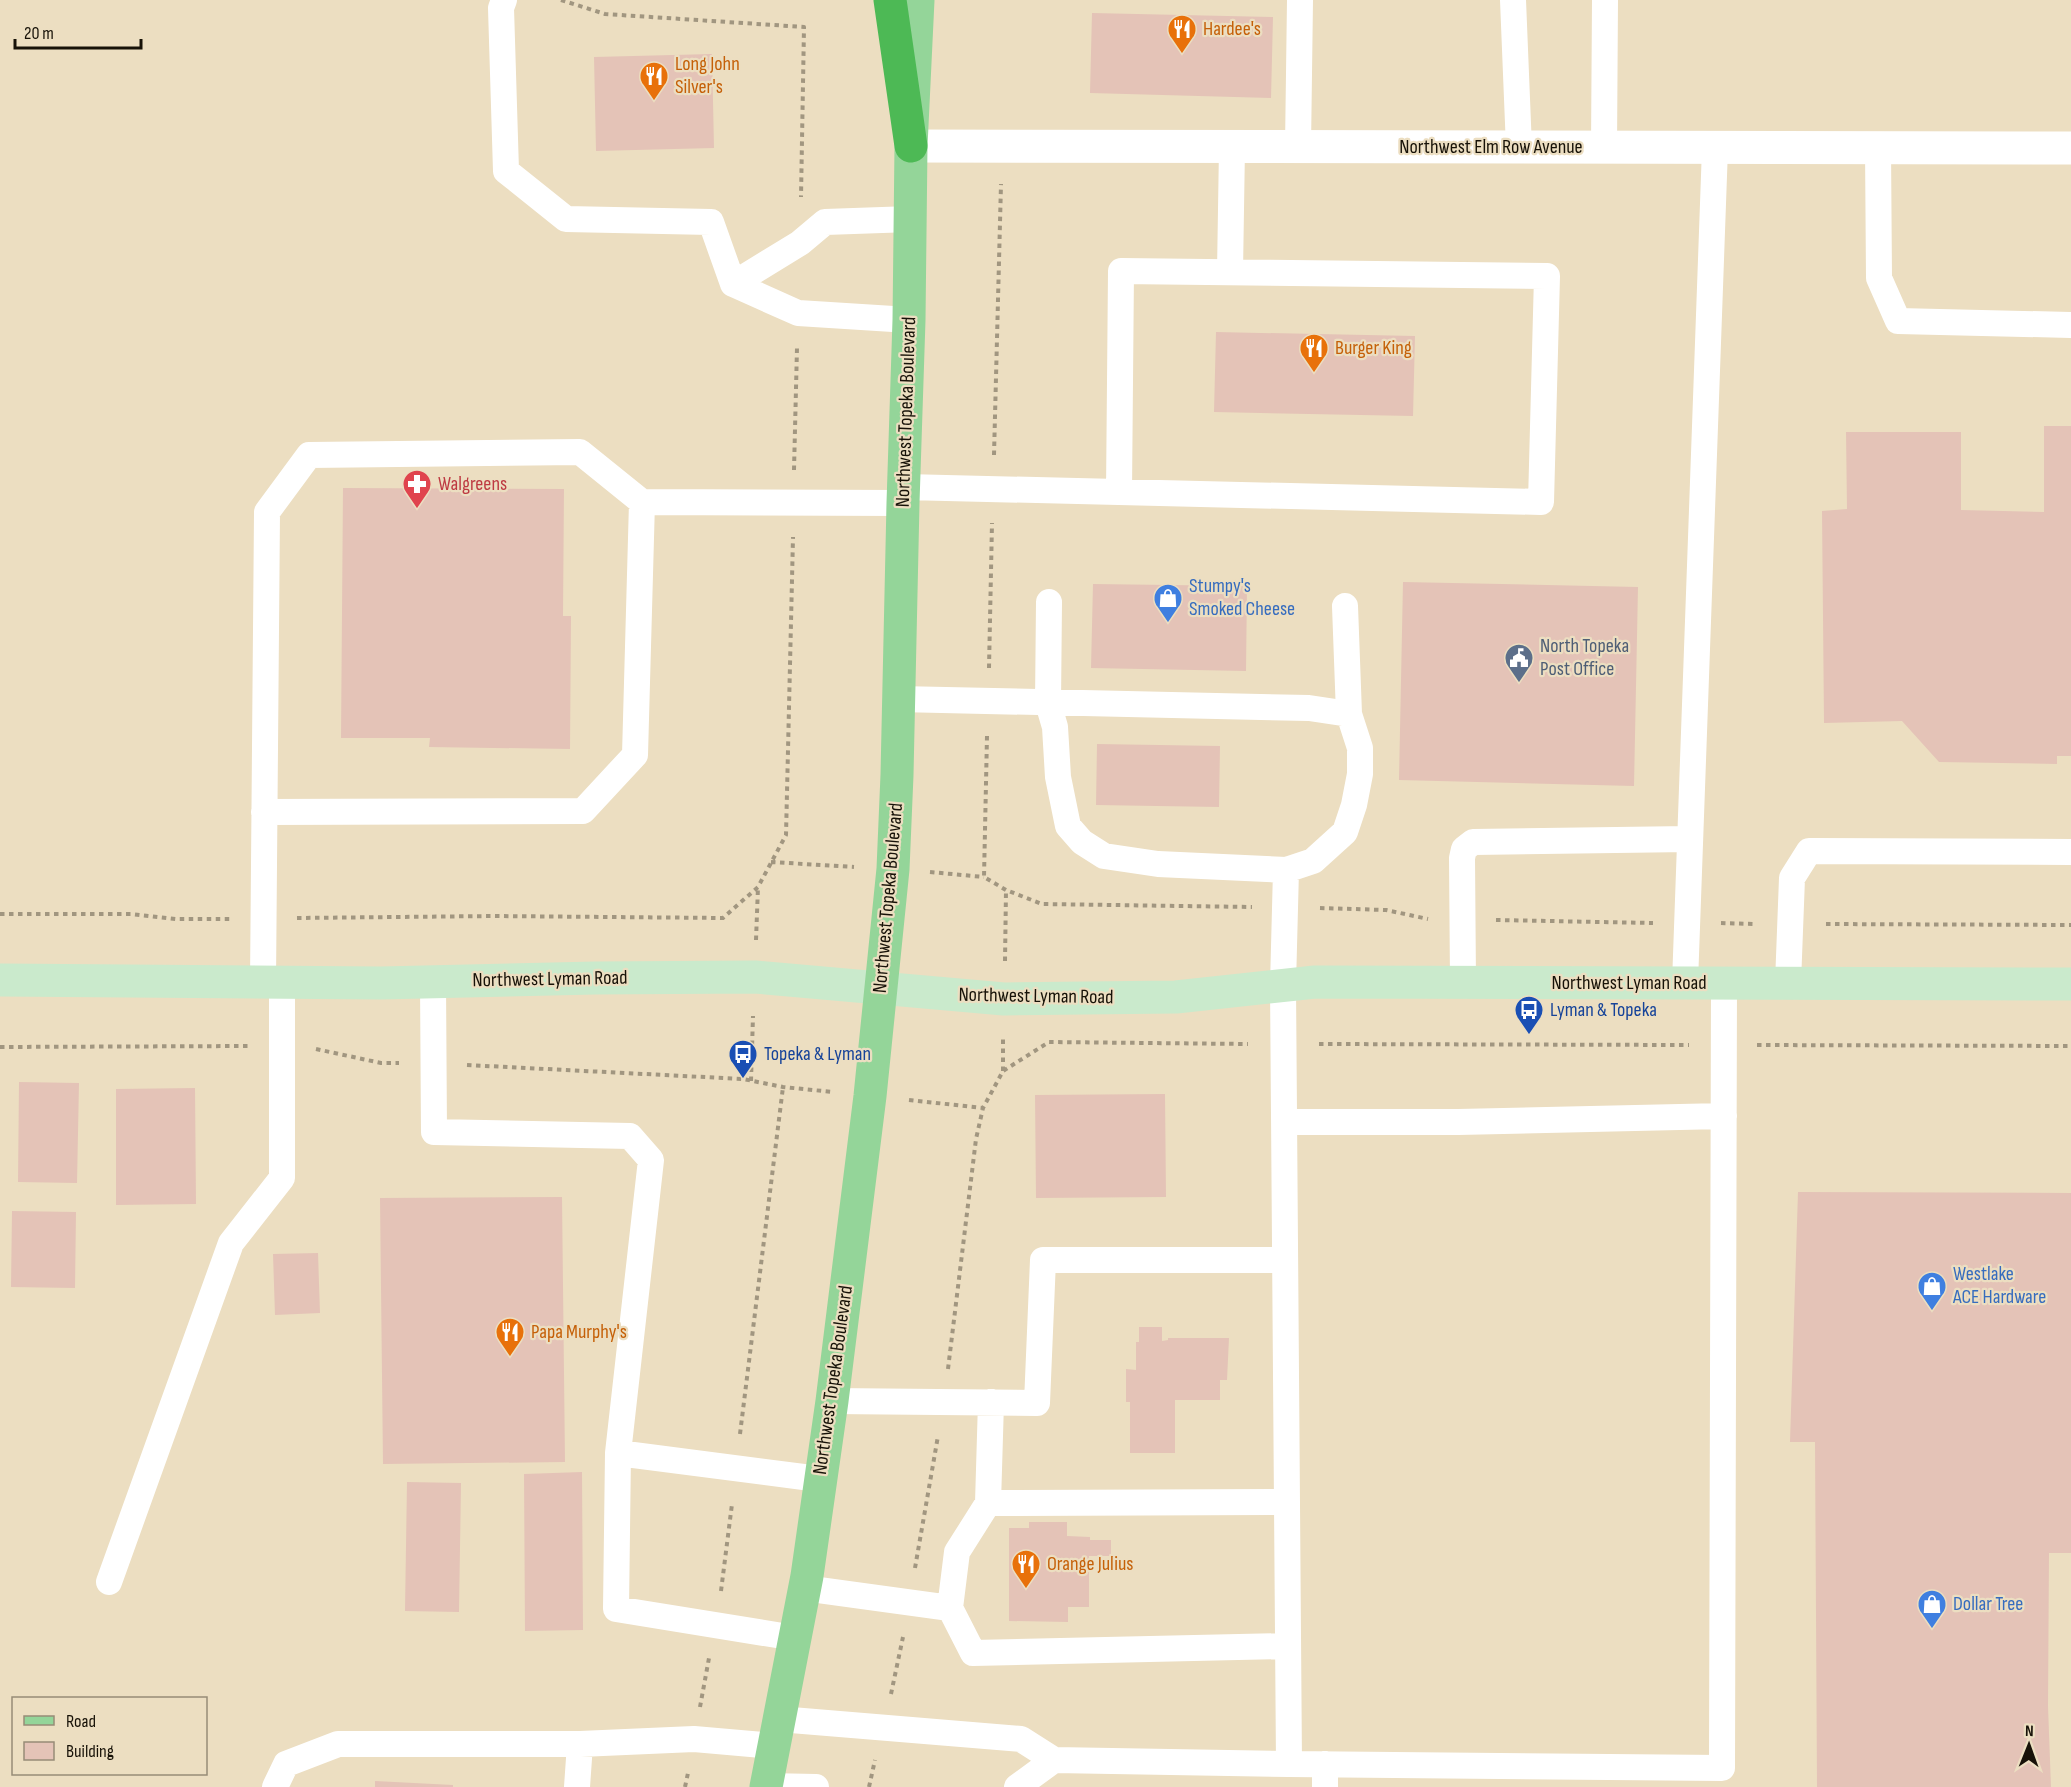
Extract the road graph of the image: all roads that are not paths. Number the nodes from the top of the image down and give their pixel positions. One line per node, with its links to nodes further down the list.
1 (504, 0): 17 (lane)
2 (890, 0): 7 (highway)
3 (918, 0): 7 (main road, Northwest Topeka Boulevard)
4 (1300, 0): 9 (lane)
5 (1514, 0): 10 (lane)
6 (1605, 0): 11 (lane)
7 (911, 146): 8 (street, Northwest Elm Row Avenue); 15 (main road, Northwest Topeka Boulevard)
8 (1232, 147): 9 (street, Northwest Elm Row Avenue); 16 (lane)
9 (1298, 147): 10 (street, Northwest Elm Row Avenue)
10 (1519, 148): 11 (street, Northwest Elm Row Avenue)
11 (1604, 148): 12 (street, Northwest Elm Row Avenue)
12 (1715, 148): 13 (street, Northwest Elm Row Avenue); 29 (lane)
13 (1878, 148): 14 (street, Northwest Elm Row Avenue); 19 (lane)
14 (2071, 148)
15 (911, 219): 17 (lane); 18 (main road, Northwest Topeka Boulevard)
16 (1230, 272): 20 (lane); 20 (lane)
17 (733, 284): 18 (lane)
18 (909, 320): 21 (main road, Northwest Topeka Boulevard)
19 (2071, 325)
20 (1119, 492): 21 (lane)
21 (904, 495): 22 (lane); 25 (main road, Northwest Topeka Boulevard)
22 (642, 502): 28 (lane); 28 (lane)
23 (1049, 602): 26 (lane)
24 (1345, 606): 27 (lane)
25 (898, 699): 26 (lane); 41 (main road, Northwest Topeka Boulevard)
26 (1048, 703): 27 (lane); 31 (lane)
27 (1349, 714): 31 (lane)
28 (264, 812): 33 (lane)
29 (1689, 839): 35 (lane); 36 (lane)
30 (2071, 852): 38 (lane)
31 (1286, 870): 40 (lane)
32 (0, 980): 33 (street, Northwest Lyman Road)
33 (272, 982): 34 (street, Northwest Lyman Road); 51 (lane)
34 (433, 982): 41 (street, Northwest Lyman Road); 47 (lane)
35 (1463, 982): 36 (street, Northwest Lyman Road); 40 (street, Northwest Lyman Road)
36 (1685, 983): 37 (street, Northwest Lyman Road)
37 (1724, 983): 38 (street, Northwest Lyman Road); 42 (lane)
38 (1788, 983): 39 (street, Northwest Lyman Road)
39 (2071, 984)
40 (1282, 985): 41 (street, Northwest Lyman Road); 43 (lane)
41 (881, 987): 45 (main road, Northwest Topeka Boulevard)
42 (1724, 1116): 43 (lane); 61 (lane)
43 (1284, 1122): 44 (lane)
44 (1285, 1260): 46 (lane); 49 (lane)
45 (832, 1401): 46 (lane); 48 (main road, Northwest Topeka Boulevard)
46 (991, 1402): 50 (lane)
47 (618, 1453): 48 (lane); 54 (lane)
48 (819, 1479): 52 (main road, Northwest Topeka Boulevard)
49 (1287, 1502): 50 (lane); 55 (lane)
50 (988, 1503): 53 (lane)
51 (109, 1582)
52 (804, 1588): 53 (lane); 54 (main road, Northwest Topeka Boulevard)
53 (950, 1608): 55 (lane)
54 (795, 1638): 56 (main road, Northwest Topeka Boulevard)
55 (1288, 1646): 59 (lane)
56 (777, 1732): 57 (lane); 58 (lane); 64 (main road, Northwest Topeka Boulevard)
57 (580, 1744): 62 (lane); 63 (lane)
58 (1054, 1760): 59 (lane); 66 (lane)
59 (1289, 1764): 60 (lane)
60 (1325, 1776): 61 (lane)
61 (1722, 1777)
62 (275, 1787)
63 (578, 1787)
64 (766, 1787): 65 (lane)
65 (816, 1787)
66 (1017, 1787)

